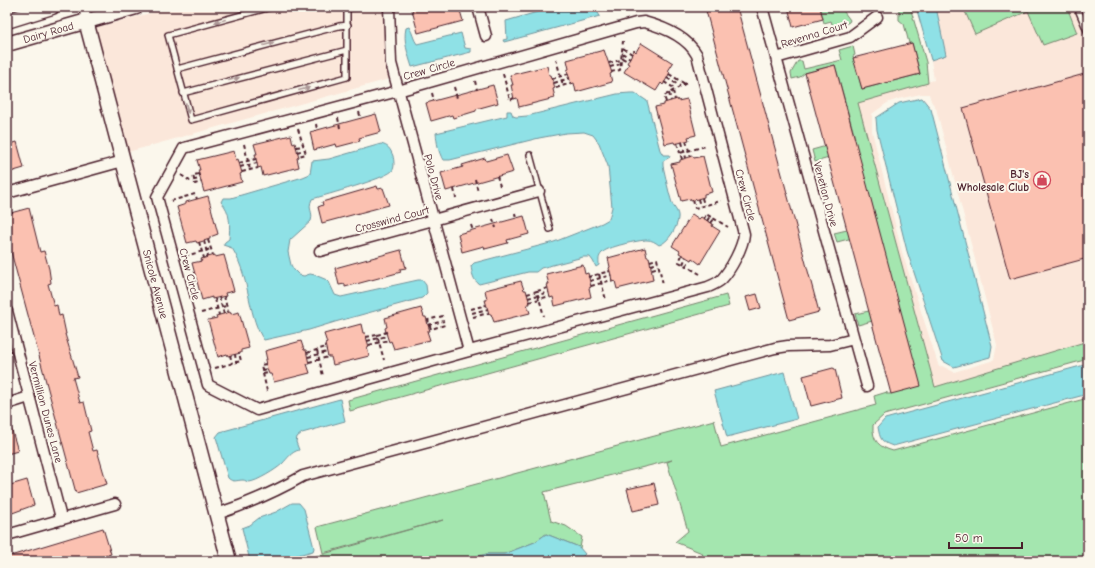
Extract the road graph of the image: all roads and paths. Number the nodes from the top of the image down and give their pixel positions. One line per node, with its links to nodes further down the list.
1 (52, 7): 12 (street, Dairy Road)
2 (136, 7): 10 (street, Dairy Road)
3 (271, 7): 30 (lane, one-way to 30)
4 (358, 7): 9 (lane)
5 (389, 7): 53 (street, Polo Drive)
6 (478, 7): 15 (street)
7 (762, 7): 23 (street, Venetian Drive)
8 (1076, 7): 14 (lane)
9 (348, 8): 13 (lane)
10 (85, 14): 17 (street, Dairy Road); 92 (street, Snicole Avenue)
11 (877, 17): 23 (street, Revenna Court)
12 (7, 21)
13 (348, 25): 19 (lane); 30 (lane, one-way to 13)
14 (1088, 33)
15 (486, 36)
16 (624, 40): 18 (path)
17 (7, 44)
18 (622, 48): 20 (path); 21 (path)
19 (348, 50): 56 (lane, one-way to 19); 56 (lane, one-way to 19)
20 (622, 53): 22 (path); 25 (path)
21 (632, 54)
22 (630, 58)
23 (776, 58): 210 (street, Venetian Drive)
24 (556, 59): 35 (path)
25 (621, 59): 26 (path); 27 (path); 28 (path)
26 (628, 61)
27 (609, 63)
28 (620, 64): 29 (path); 31 (path)
29 (610, 67)
30 (177, 69): 56 (lane)
31 (611, 72)
32 (503, 74): 54 (path)
33 (568, 74): 35 (path)
34 (669, 74): 45 (path)
35 (560, 76): 38 (path); 39 (path)
36 (570, 78): 39 (path)
37 (667, 78): 47 (path)
38 (552, 79)
39 (562, 80): 43 (path); 46 (path)
40 (475, 81): 51 (path)
41 (664, 82): 50 (path)
42 (688, 82): 45 (path)
43 (554, 83)
44 (571, 83): 46 (path)
45 (685, 84): 47 (path)
46 (563, 85): 49 (path)
47 (680, 86): 50 (path)
48 (454, 87): 61 (path)
49 (556, 88)
50 (676, 89): 55 (path)
51 (477, 90)
52 (512, 90): 54 (path)
53 (398, 91): 132 (street, Polo Drive); 216 (street, Crew Circle); 216 (street, Crew Circle)
54 (507, 91): 60 (path)
55 (672, 91): 58 (path); 63 (path)
56 (183, 93)
57 (432, 93): 64 (path)
58 (669, 93): 65 (path); 66 (path)
59 (513, 94): 60 (path)
60 (508, 96): 62 (path)
61 (457, 98)
62 (514, 98)
63 (675, 100)
64 (434, 101)
65 (671, 101)
66 (666, 102)
67 (359, 112): 69 (path)
68 (338, 118): 71 (path)
69 (360, 119)
70 (316, 124): 73 (path)
71 (340, 128)
72 (298, 129): 78 (path)
73 (317, 130)
74 (686, 141): 82 (path)
75 (682, 142): 84 (path)
76 (677, 143): 85 (path)
77 (244, 144): 93 (path)
78 (303, 146): 80 (path); 81 (path)
79 (706, 146): 82 (path)
80 (296, 147)
81 (304, 150): 83 (path); 86 (path)
82 (689, 150): 84 (path); 88 (path)
83 (297, 152)
84 (684, 152): 85 (path); 89 (path)
85 (680, 153): 91 (path)
86 (299, 156)
87 (530, 156): 110 (lane)
88 (691, 157)
89 (686, 158)
90 (256, 159): 93 (path)
91 (682, 159)
92 (123, 160): 112 (street); 242 (street, Snicole Avenue)
93 (248, 161): 94 (path); 96 (path)
94 (239, 163)
95 (257, 163): 96 (path)
96 (249, 165): 97 (path); 99 (path)
97 (240, 168)
98 (258, 168): 99 (path)
99 (250, 170): 100 (path)
100 (242, 172)
101 (199, 174): 105 (path)
102 (181, 175): 105 (path)
103 (497, 176): 108 (path)
104 (200, 179): 105 (path)
105 (194, 180): 107 (path)
106 (474, 180): 111 (path)
107 (201, 182)
108 (500, 186)
109 (454, 189): 115 (path)
110 (539, 191): 132 (street, Crosswind Court); 138 (lane)
111 (478, 192)
112 (7, 193)
113 (191, 195): 114 (path); 117 (path); 119 (path)
114 (187, 196): 121 (path); 123 (path)
115 (456, 198)
116 (702, 198): 124 (path)
117 (197, 199)
118 (698, 199): 125 (path)
119 (192, 200)
120 (693, 200): 125 (path)
121 (171, 201)
122 (720, 201): 124 (path)
123 (188, 202)
124 (704, 205): 125 (path)
125 (700, 206)
126 (515, 213): 129 (path)
127 (710, 216): 130 (path); 131 (path); 133 (path)
128 (493, 219): 137 (path)
129 (516, 219)
130 (704, 219)
131 (714, 219): 134 (path); 136 (path)
132 (434, 220): 146 (street, Crosswind Court); 216 (street, Polo Drive)
133 (707, 221)
134 (711, 223)
135 (471, 224): 139 (path)
136 (728, 227)
137 (496, 228)
138 (550, 229)
139 (473, 231)
140 (208, 240): 143 (path)
141 (204, 241): 144 (path)
142 (199, 242): 145 (path)
143 (211, 249): 144 (path); 147 (path)
144 (206, 250): 145 (path); 150 (path)
145 (202, 251): 149 (path); 152 (path)
146 (320, 252)
147 (213, 255)
148 (682, 255): 156 (path)
149 (186, 256)
150 (208, 257)
151 (686, 257): 156 (path)
152 (204, 258)
153 (650, 260): 155 (path)
154 (690, 260): 158 (path)
155 (658, 263): 157 (path); 159 (path)
156 (683, 264): 158 (path)
157 (651, 265)
158 (686, 266): 163 (path)
159 (659, 267): 160 (path); 170 (path)
160 (652, 269)
161 (610, 271): 162 (path)
162 (599, 274): 165 (path); 166 (path)
163 (700, 274)
164 (610, 276): 166 (path)
165 (588, 277)
166 (600, 278): 168 (path); 169 (path)
167 (612, 280): 169 (path)
168 (590, 281)
169 (601, 283): 171 (path); 183 (path)
170 (663, 284)
171 (591, 286)
172 (548, 288): 173 (path)
173 (537, 291): 175 (path); 176 (path)
174 (549, 292): 176 (path)
175 (527, 294)
176 (539, 295): 180 (path); 182 (path)
177 (224, 296): 186 (path)
178 (550, 296): 182 (path)
179 (219, 297): 187 (path)
180 (528, 298)
181 (215, 299): 188 (path)
182 (540, 299): 184 (path); 199 (path)
183 (606, 300)
184 (529, 302)
185 (486, 305): 189 (path)
186 (226, 306): 187 (path); 192 (path)
187 (222, 307): 188 (path); 196 (path)
188 (217, 308): 193 (path); 197 (path)
189 (471, 309)
190 (488, 309): 194 (path)
191 (7, 311): 239 (street, Vermillion Dunes Lane)
192 (228, 312)
193 (201, 313)
194 (472, 313)
195 (489, 313): 200 (path)
196 (224, 314)
197 (219, 315)
198 (443, 316): 202 (path)
199 (544, 316)
200 (474, 318)
201 (444, 321): 202 (path)
202 (429, 325): 203 (path)
203 (445, 325)
204 (387, 332): 205 (path)
205 (377, 335): 207 (path); 208 (path)
206 (388, 336): 208 (path)
207 (366, 337)
208 (378, 338): 211 (path); 212 (path)
209 (389, 340): 212 (path)
210 (854, 340): 237 (street, Venetian Drive); 242 (street)
211 (368, 341)
212 (379, 343): 213 (path); 226 (path)
213 (369, 345)
214 (326, 347): 215 (path)
215 (317, 350): 219 (path); 221 (path)
216 (469, 351)
217 (327, 352): 221 (path)
218 (239, 353): 227 (path)
219 (307, 353)
220 (235, 354): 227 (path)
221 (318, 355): 223 (path); 225 (path)
222 (230, 356): 229 (path)
223 (308, 357)
224 (328, 357): 225 (path)
225 (319, 359): 228 (path); 236 (path)
226 (384, 360)
227 (236, 362): 229 (path)
228 (309, 362)
229 (232, 363): 231 (path)
230 (266, 364): 233 (path)
231 (215, 368)
232 (267, 368): 233 (path)
233 (262, 370): 235 (path)
234 (268, 372): 235 (path)
235 (263, 374): 238 (path)
236 (323, 376)
237 (867, 386)
238 (267, 391)
239 (29, 397): 240 (street); 243 (street, Vermillion Dunes Lane)
240 (7, 404)
241 (115, 504): 243 (street)
242 (217, 514): 245 (street, Snicole Avenue)
243 (62, 518): 244 (street)
244 (7, 535)
245 (229, 561)

